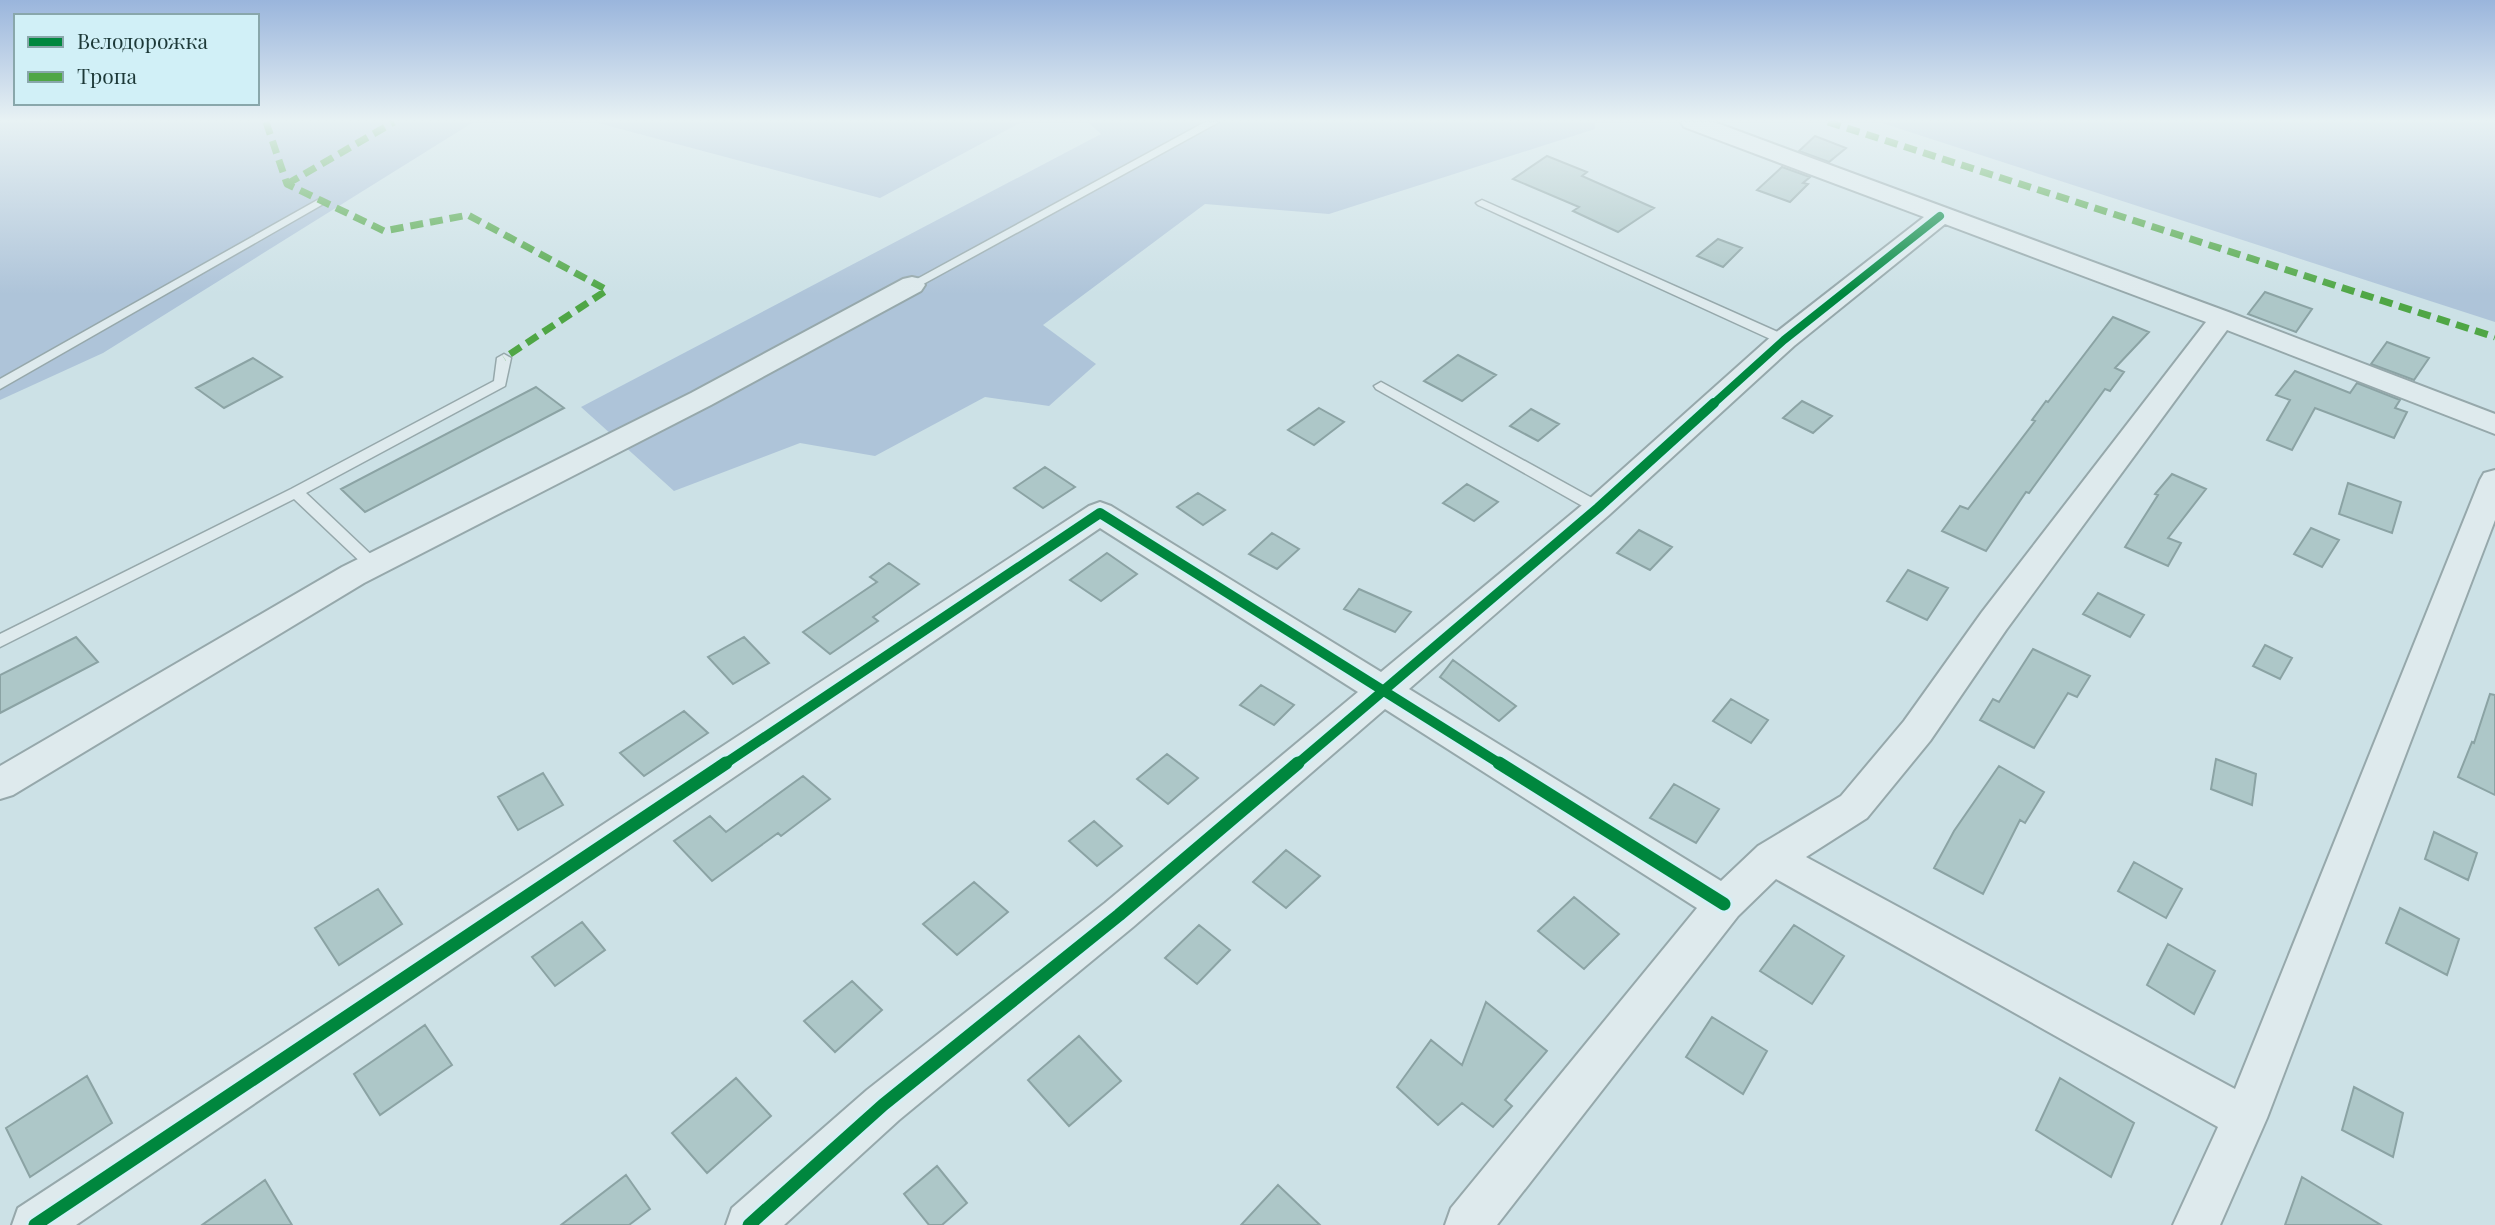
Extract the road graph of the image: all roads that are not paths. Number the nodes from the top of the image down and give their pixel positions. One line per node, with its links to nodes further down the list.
1 (1108, 179): 6 (lane)
2 (1843, 179): 5 (street)
3 (321, 201): 10 (lane)
4 (1482, 203): 8 (lane)
5 (1940, 216): 7 (street); 8 (street)
6 (912, 285): 16 (street)
7 (2222, 319): 12 (street); 20 (street)
8 (1784, 340): 15 (street)
9 (504, 358): 14 (lane)
10 (0, 385)
11 (1381, 386): 15 (lane)
12 (2495, 425)
13 (2495, 480): 22 (street)
14 (296, 492): 16 (lane); 17 (lane)
15 (1598, 508): 18 (street)
16 (373, 565): 19 (street)
17 (0, 641)
18 (1384, 691): 21 (street); 23 (street); 24 (street)
19 (0, 784)
20 (1772, 858): 21 (street); 22 (street)
21 (1724, 904): 25 (street)
22 (2245, 1118): 26 (street)
23 (35, 1225)
24 (749, 1225)
25 (1468, 1225)
26 (2196, 1225)

